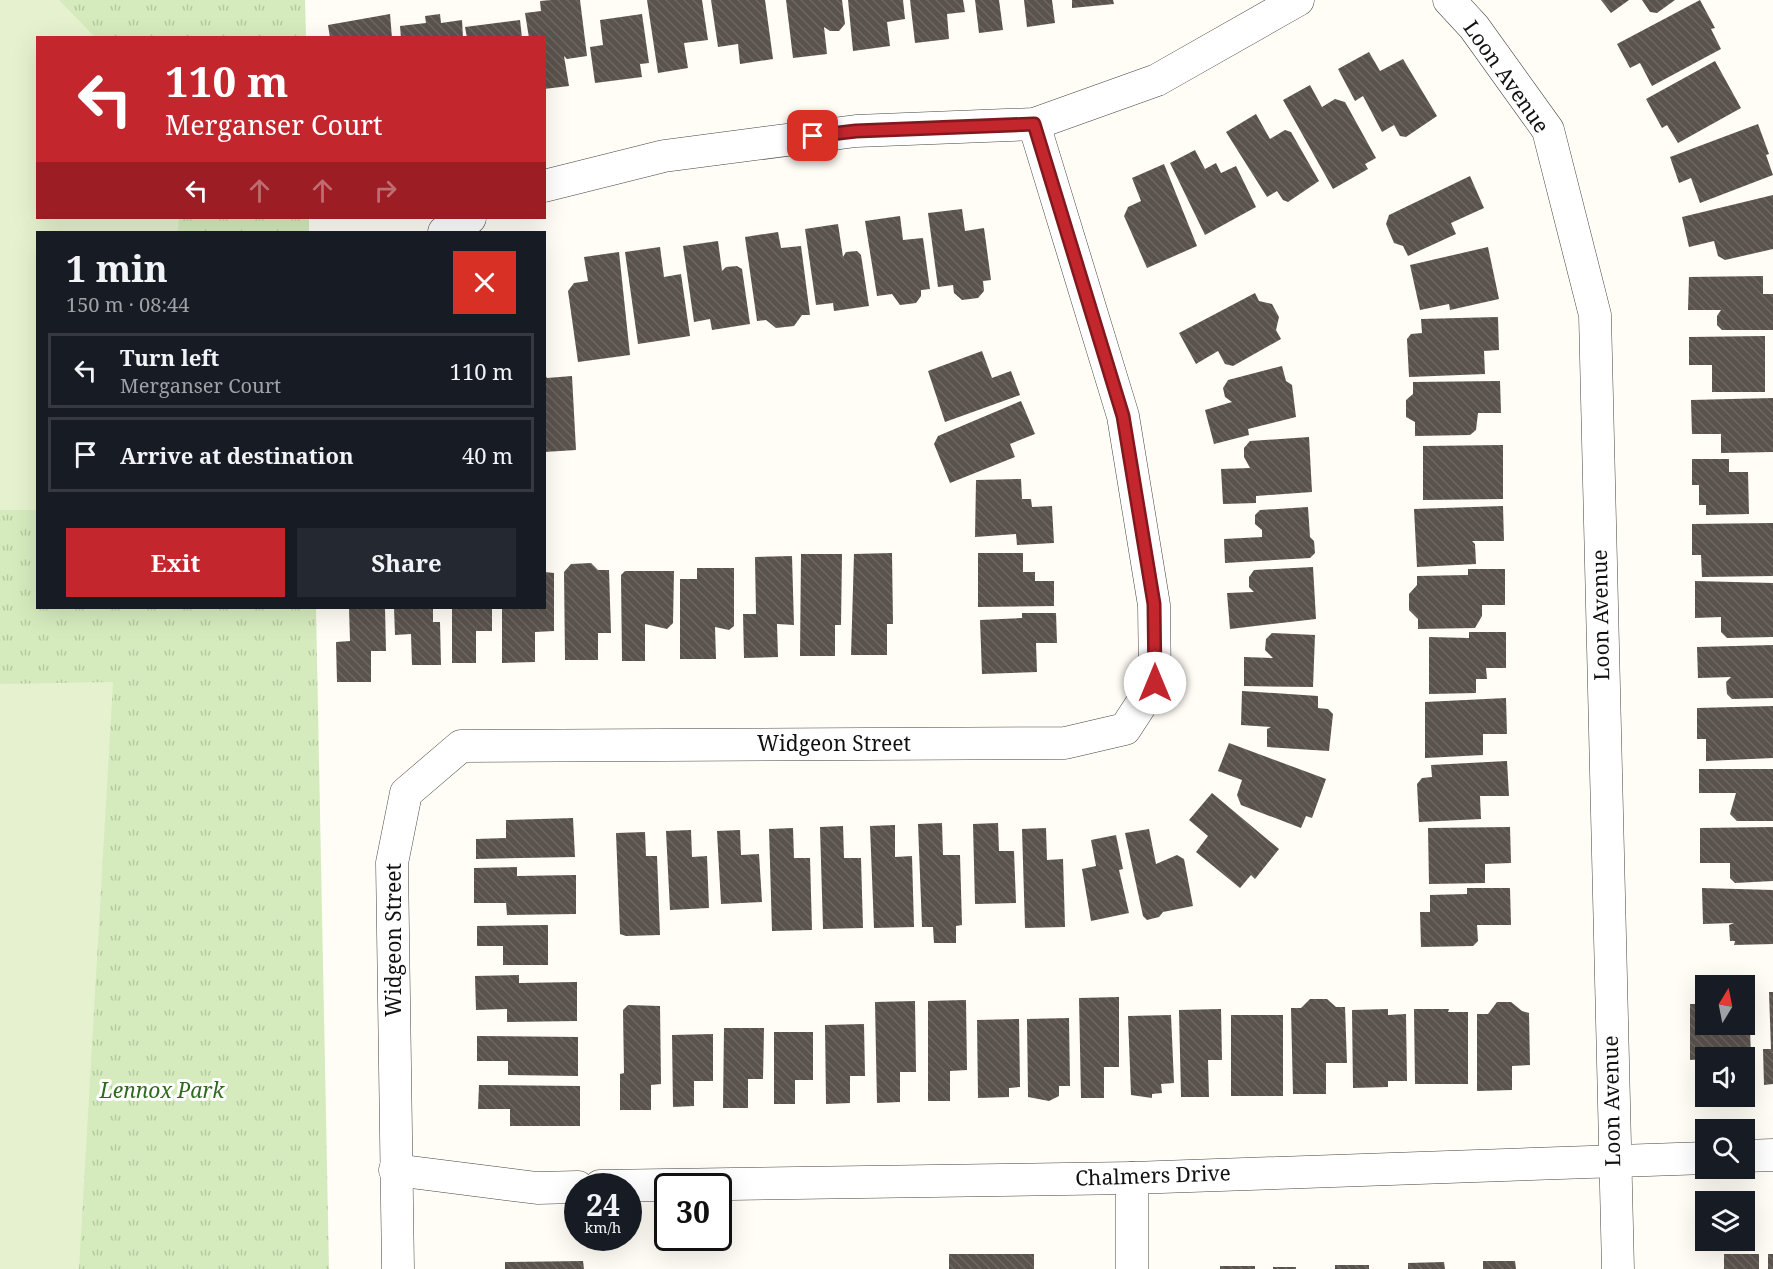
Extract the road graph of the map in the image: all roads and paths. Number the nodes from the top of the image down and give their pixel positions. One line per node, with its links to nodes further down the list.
1 (1298, 0): 3 (street)
2 (1449, 0): 10 (street, Loon Avenue)
3 (1034, 124): 4 (street); 11 (street, Widgeon Street)
4 (546, 186)
5 (468, 219): 6 (street)
6 (446, 231)
7 (1773, 1155): 8 (street)
8 (1755, 1156)
9 (1695, 1158): 10 (street, Chalmers Drive)
10 (1614, 1161): 12 (street, Chalmers Drive); 17 (street, Loon Avenue)
11 (395, 1170): 14 (street); 15 (street, Widgeon Street)
12 (1132, 1178): 13 (street, Chalmers Drive); 16 (street)
13 (642, 1185)
14 (564, 1187)
15 (398, 1269)
16 (1132, 1269)
17 (1618, 1269)

